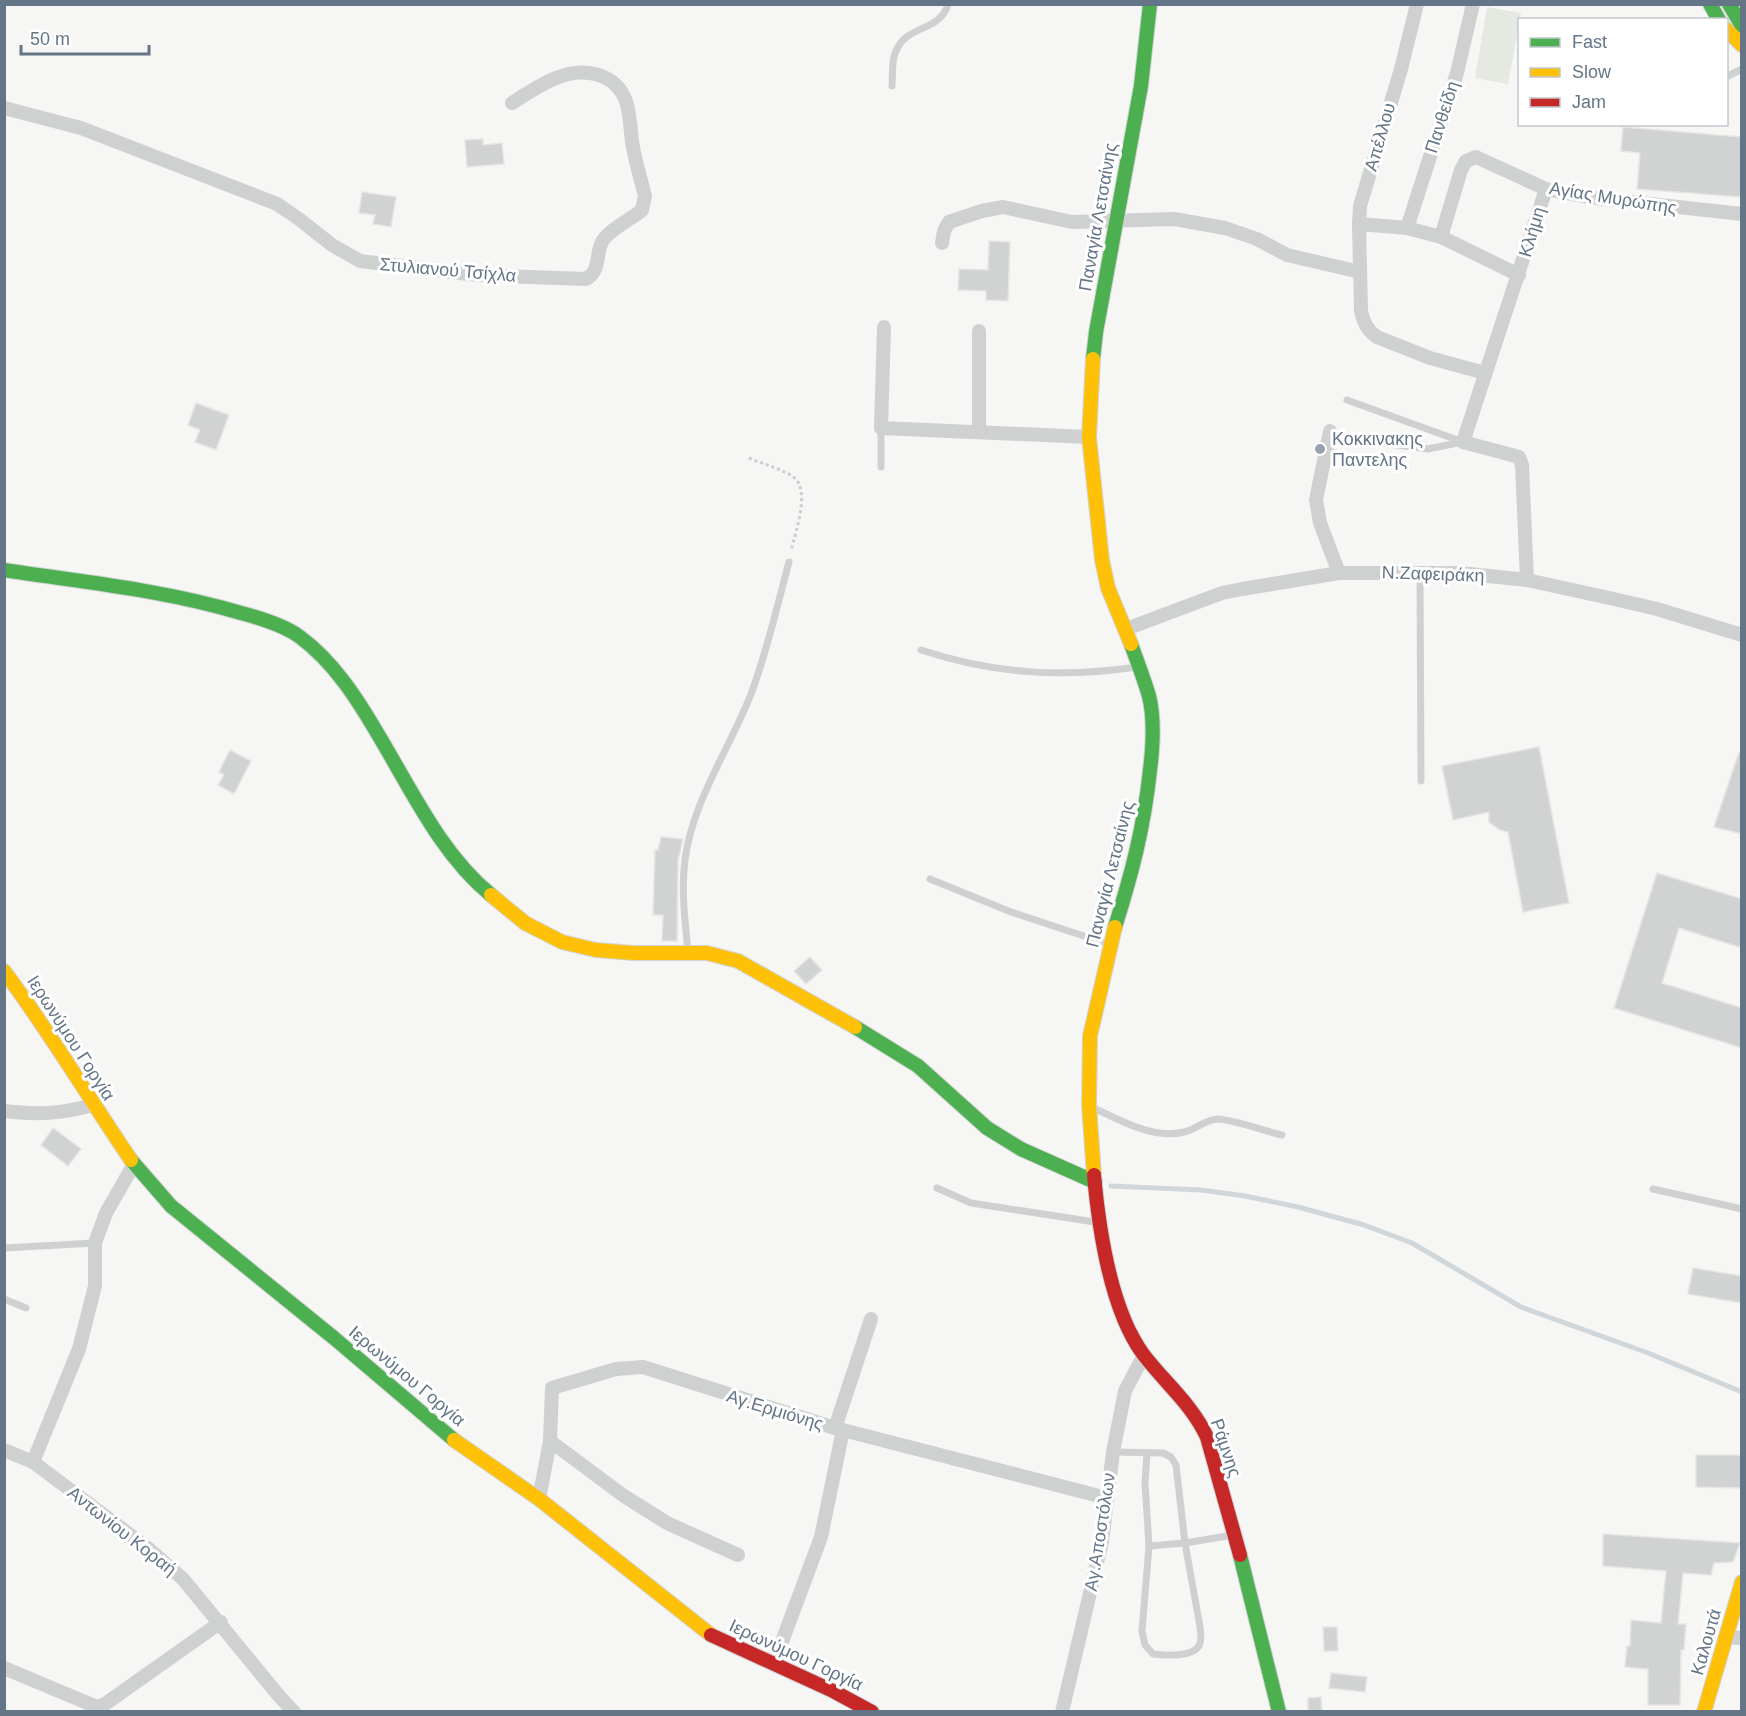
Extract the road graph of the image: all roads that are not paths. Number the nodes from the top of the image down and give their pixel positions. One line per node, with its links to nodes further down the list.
1 (948, 4): 13 (lane)
2 (1150, 4): 18 (street, Παναγία Λετσαίνης)
3 (1417, 4): 19 (street, Απέλλου)
4 (1473, 4): 20 (street, Πανθείδη)
5 (1710, 4): 7 (street)
6 (1729, 4): 8 (street)
7 (1718, 18)
8 (1742, 26)
9 (1728, 31): 10 (street)
10 (1742, 45)
11 (1742, 69): 12 (lane)
12 (1728, 76)
13 (892, 86)
14 (512, 103): 15 (street, Στυλιανού Τσίχλα)
15 (4, 108)
16 (1546, 189): 17 (street, Αγίας Μυρώπης); 21 (street, Αγίας Μυρώπης); 24 (street, Κλήμη)
17 (1742, 214)
18 (1115, 221): 22 (street); 23 (street); 32 (street, Παναγία Λετσαίνης)
19 (1359, 224): 20 (street); 23 (street, Απέλλου)
20 (1407, 228): 21 (street)
21 (1441, 237): 24 (street)
22 (942, 243)
23 (1360, 272): 27 (street, Απέλλου)
24 (1519, 274): 27 (street, Κλήμη)
25 (884, 327): 29 (street)
26 (979, 331): 31 (street)
27 (1485, 373): 33 (street, Κλήμη)
28 (1347, 400): 33 (lane)
29 (881, 428): 31 (street); 35 (lane)
30 (1330, 431): 38 (street)
31 (979, 432): 32 (street)
32 (1089, 437): 41 (street, Παναγία Λετσαίνης)
33 (1463, 441): 34 (lane); 40 (street)
34 (1382, 444)
35 (881, 467)
36 (789, 562): 48 (lane)
37 (4, 570): 48 (street)
38 (1339, 573): 39 (street, Ν.Ζαφειράκη); 41 (street, Ν.Ζαφειράκη)
39 (1420, 573): 40 (street, Ν.Ζαφειράκη); 45 (lane)
40 (1527, 580): 42 (street, Ν.Ζαφειράκη)
41 (1126, 629): 44 (street, Παναγία Λετσαίνης)
42 (1742, 636)
43 (921, 650): 44 (lane)
44 (1140, 666): 47 (street, Παναγία Λετσαίνης)
45 (1421, 781)
46 (930, 879): 47 (lane)
47 (1110, 945): 51 (street, Παναγία Λετσαίνης)
48 (688, 954): 55 (street)
49 (4, 971): 50 (street, Ιερωνύμου Γοργία)
50 (93, 1106): 52 (street); 54 (street, Ιερωνύμου Γοργία)
51 (1089, 1106): 53 (lane); 55 (street, Παναγία Λετσαίνης)
52 (4, 1111)
53 (1282, 1135)
54 (134, 1164): 60 (street); 73 (street, Ιερωνύμου Γοργία)
55 (1095, 1182): 59 (street, Ράμνης)
56 (937, 1188): 59 (lane)
57 (1653, 1189): 58 (lane)
58 (1742, 1209)
59 (1098, 1223): 65 (street, Ράμνης)
60 (95, 1243): 61 (lane); 71 (street)
61 (4, 1248)
62 (4, 1299): 63 (lane)
63 (26, 1308)
64 (871, 1319): 66 (street)
65 (1144, 1355): 69 (street, Αγ.Αποστόλων); 74 (street, Ράμνης)
66 (839, 1429): 67 (street, Αγ.Ερμιόνης); 72 (street, Αγ.Ερμιόνης); 83 (street)
67 (550, 1441): 73 (street, Αγ.Ερμιόνης); 77 (street)
68 (4, 1450): 71 (street, Αντωνίου Κοραή)
69 (1113, 1452): 70 (lane); 72 (street, Αγ.Αποστόλων)
70 (1147, 1453): 75 (lane); 76 (lane)
71 (33, 1462): 80 (street, Αντωνίου Κοραή)
72 (1107, 1498): 88 (street, Αγ.Αποστόλων)
73 (539, 1499): 83 (street, Ιερωνύμου Γοργία)
74 (1233, 1535): 75 (lane); 89 (street, Ράμνης)
75 (1185, 1543): 76 (lane); 76 (lane)
76 (1149, 1545)
77 (738, 1555)
78 (1742, 1582): 79 (street, Καλουτά)
79 (1736, 1621): 81 (street, Καλουτά)
80 (221, 1622): 85 (street); 86 (street, Αντωνίου Κοραή)
81 (1726, 1638): 82 (street); 90 (street, Καλουτά)
82 (1742, 1638)
83 (774, 1663): 87 (street, Ιερωνύμου Γοργία)
84 (4, 1668): 85 (street)
85 (94, 1709)
86 (294, 1712)
87 (872, 1712)
88 (1062, 1712)
89 (1279, 1712)
90 (1704, 1712)

